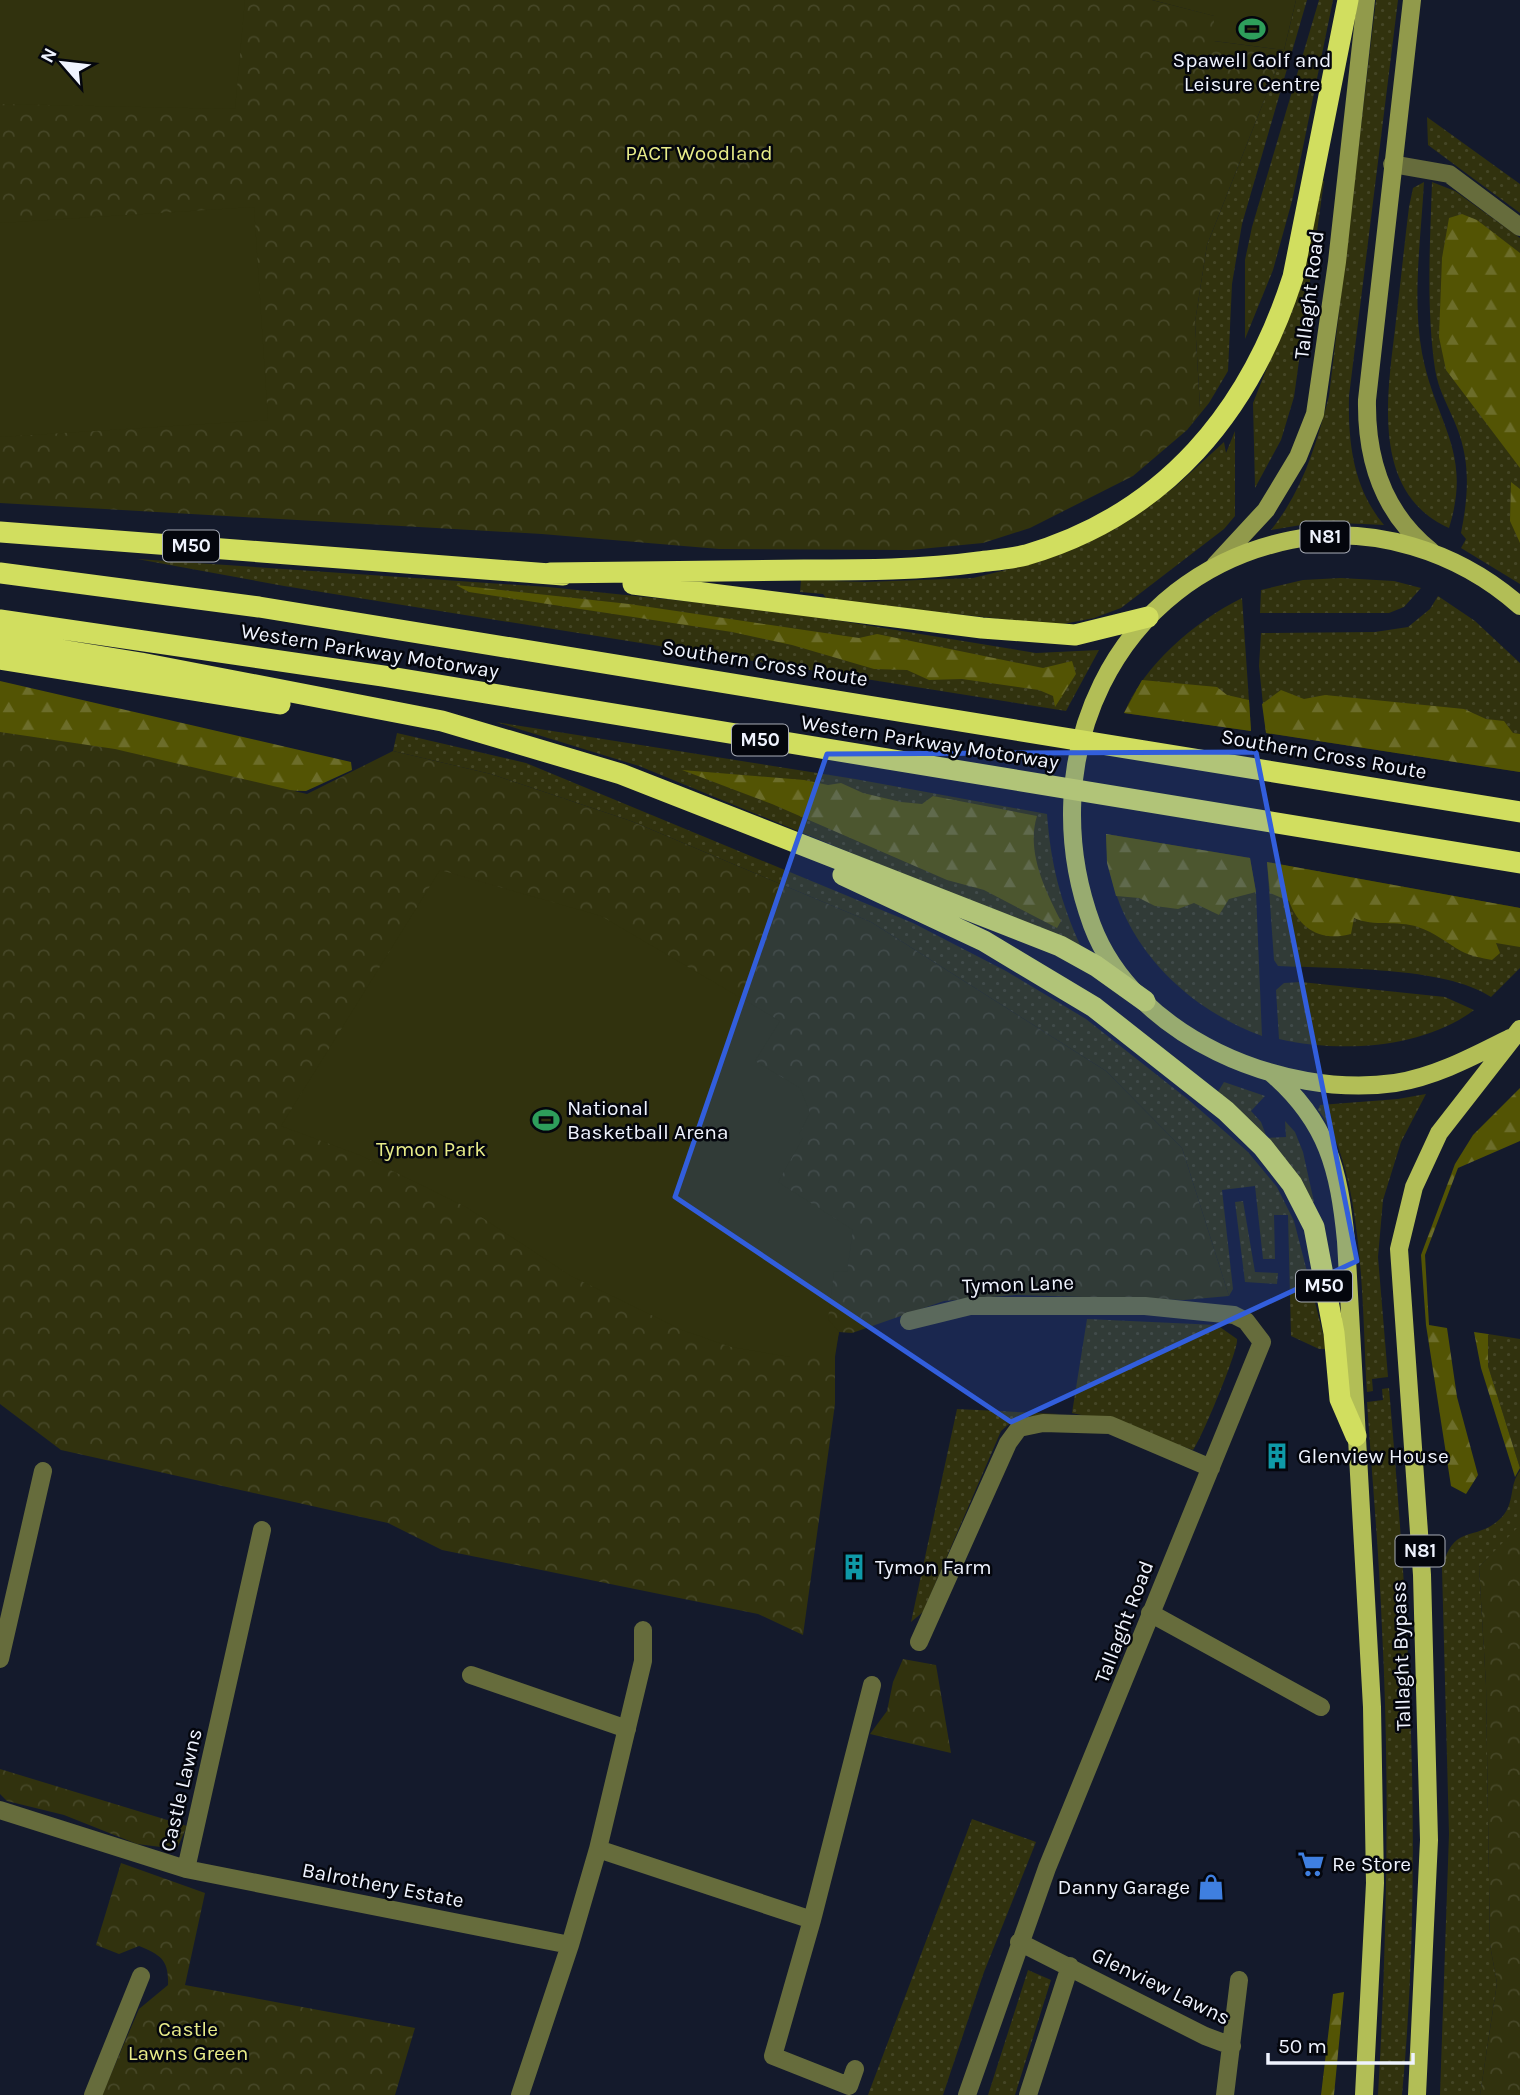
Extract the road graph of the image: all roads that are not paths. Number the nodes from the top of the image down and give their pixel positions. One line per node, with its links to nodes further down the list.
1 (1348, 0): 10 (highway, M50)
2 (1366, 0): 8 (main road, Tallaght Road)
3 (1412, 0): 4 (main road)
4 (1392, 164): 5 (street); 7 (main road)
5 (1520, 227)
6 (0, 532): 10 (highway, M50)
7 (1437, 556): 8 (main road, N81); 11 (main road, N81)
8 (1215, 565): 12 (main road, N81)
9 (0, 573): 17 (highway, Southern Cross Route)
10 (550, 573): 12 (highway, M50)
11 (1520, 606)
12 (1148, 617): 20 (main road, N81)
13 (0, 621): 19 (highway, Western Parkway Motorway / M50)
14 (0, 640): 16 (highway, M50)
15 (0, 659): 16 (highway, M50)
16 (520, 743): 18 (highway, M50)
17 (1520, 812)
18 (770, 833): 20 (highway, M50); 25 (highway, M50)
19 (1520, 863)
20 (1145, 1001): 22 (main road, N81)
21 (1515, 1033): 22 (main road, N81); 54 (main road, Tallaght Bypass / N81)
22 (1271, 1073): 25 (main road, Tallaght Bypass / N81)
23 (1089, 1305): 24 (street, Tymon Lane); 26 (street, Tallaght Road)
24 (909, 1321)
25 (1356, 1436): 53 (main road, Tallaght Bypass / N81)
26 (1211, 1468): 29 (street, Tallaght Road); 31 (street)
27 (43, 1471): 32 (street)
28 (262, 1530): 39 (street, Castle Lawns)
29 (1150, 1613): 35 (street); 41 (street, Tallaght Road)
30 (643, 1630): 36 (street)
31 (919, 1642)
32 (0, 1659)
33 (471, 1675): 36 (street)
34 (872, 1685): 40 (street)
35 (1321, 1707)
36 (627, 1729): 38 (street)
37 (0, 1810): 39 (street, Castle Lawns)
38 (598, 1849): 40 (street); 42 (street)
39 (186, 1869): 42 (street, Balrothery Estate)
40 (812, 1920): 47 (street)
41 (1019, 1942): 43 (street, Glenview Lawns); 50 (street, Tallaght Road)
42 (570, 1945): 49 (street)
43 (1070, 1966): 46 (street, Glenview Lawns); 51 (street, Glenview Lawns)
44 (141, 1976): 48 (street)
45 (1239, 1980): 46 (street, Glenview Lawns)
46 (1232, 2046): 52 (street, Glenview Lawns)
47 (855, 2069)
48 (93, 2095)
49 (520, 2095)
50 (967, 2095)
51 (1028, 2095)
52 (1225, 2095)
53 (1364, 2095)
54 (1417, 2095)

